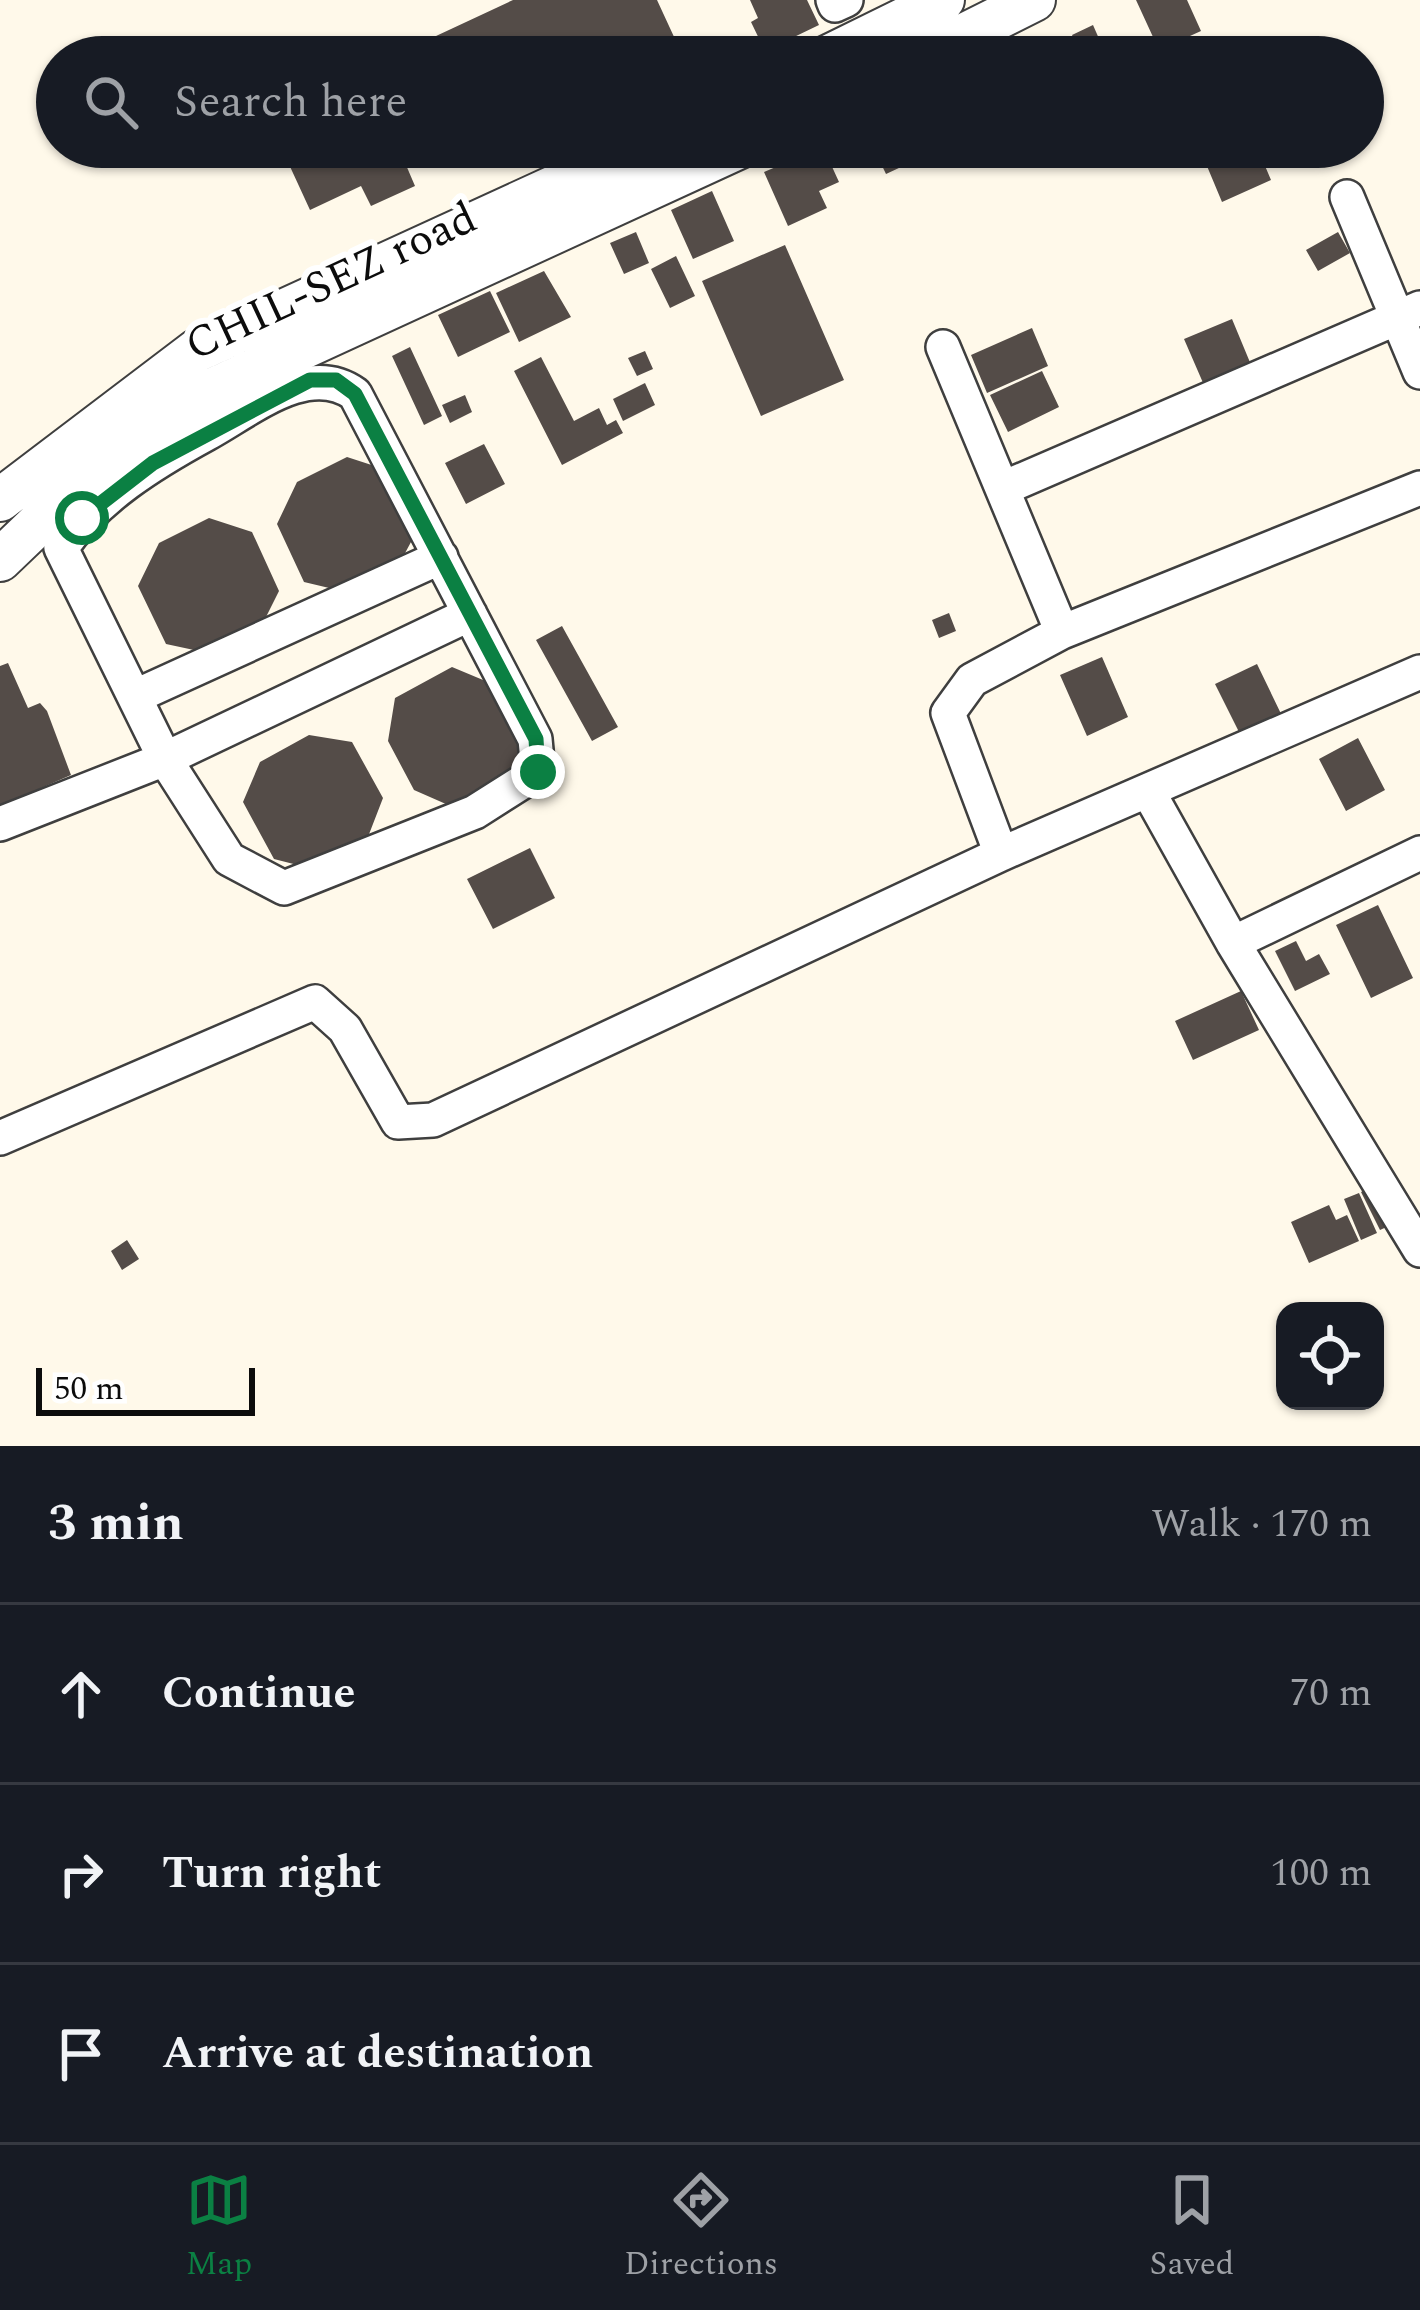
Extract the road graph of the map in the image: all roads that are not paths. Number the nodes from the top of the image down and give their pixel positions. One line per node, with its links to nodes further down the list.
1 (833, 0): 2 (street)
2 (846, 0)
3 (943, 0): 5 (street)
4 (1034, 0): 6 (street)
5 (870, 36)
6 (962, 36)
7 (595, 168): 16 (street, CHIL-SEZ road)
8 (698, 168): 13 (street, CHIL-SEZ road)
9 (1347, 197): 10 (street)
10 (1410, 313): 12 (street); 14 (street)
11 (944, 346): 14 (street)
12 (1420, 372)
13 (198, 419): 17 (street); 18 (street, CHIL-SEZ road); 22 (street)
14 (1006, 487): 20 (street)
15 (1420, 488): 20 (street)
16 (0, 500)
17 (440, 557): 19 (street); 22 (street)
18 (0, 560)
19 (470, 614): 23 (street); 23 (street)
20 (1063, 632): 27 (street)
21 (1420, 672): 24 (street)
22 (136, 696): 23 (street)
23 (166, 759): 25 (street)
24 (1148, 791): 27 (street); 28 (street)
25 (0, 824)
26 (1420, 853): 28 (street)
27 (1001, 854): 29 (street)
28 (1233, 943): 30 (street)
29 (0, 1138)
30 (1416, 1230)

